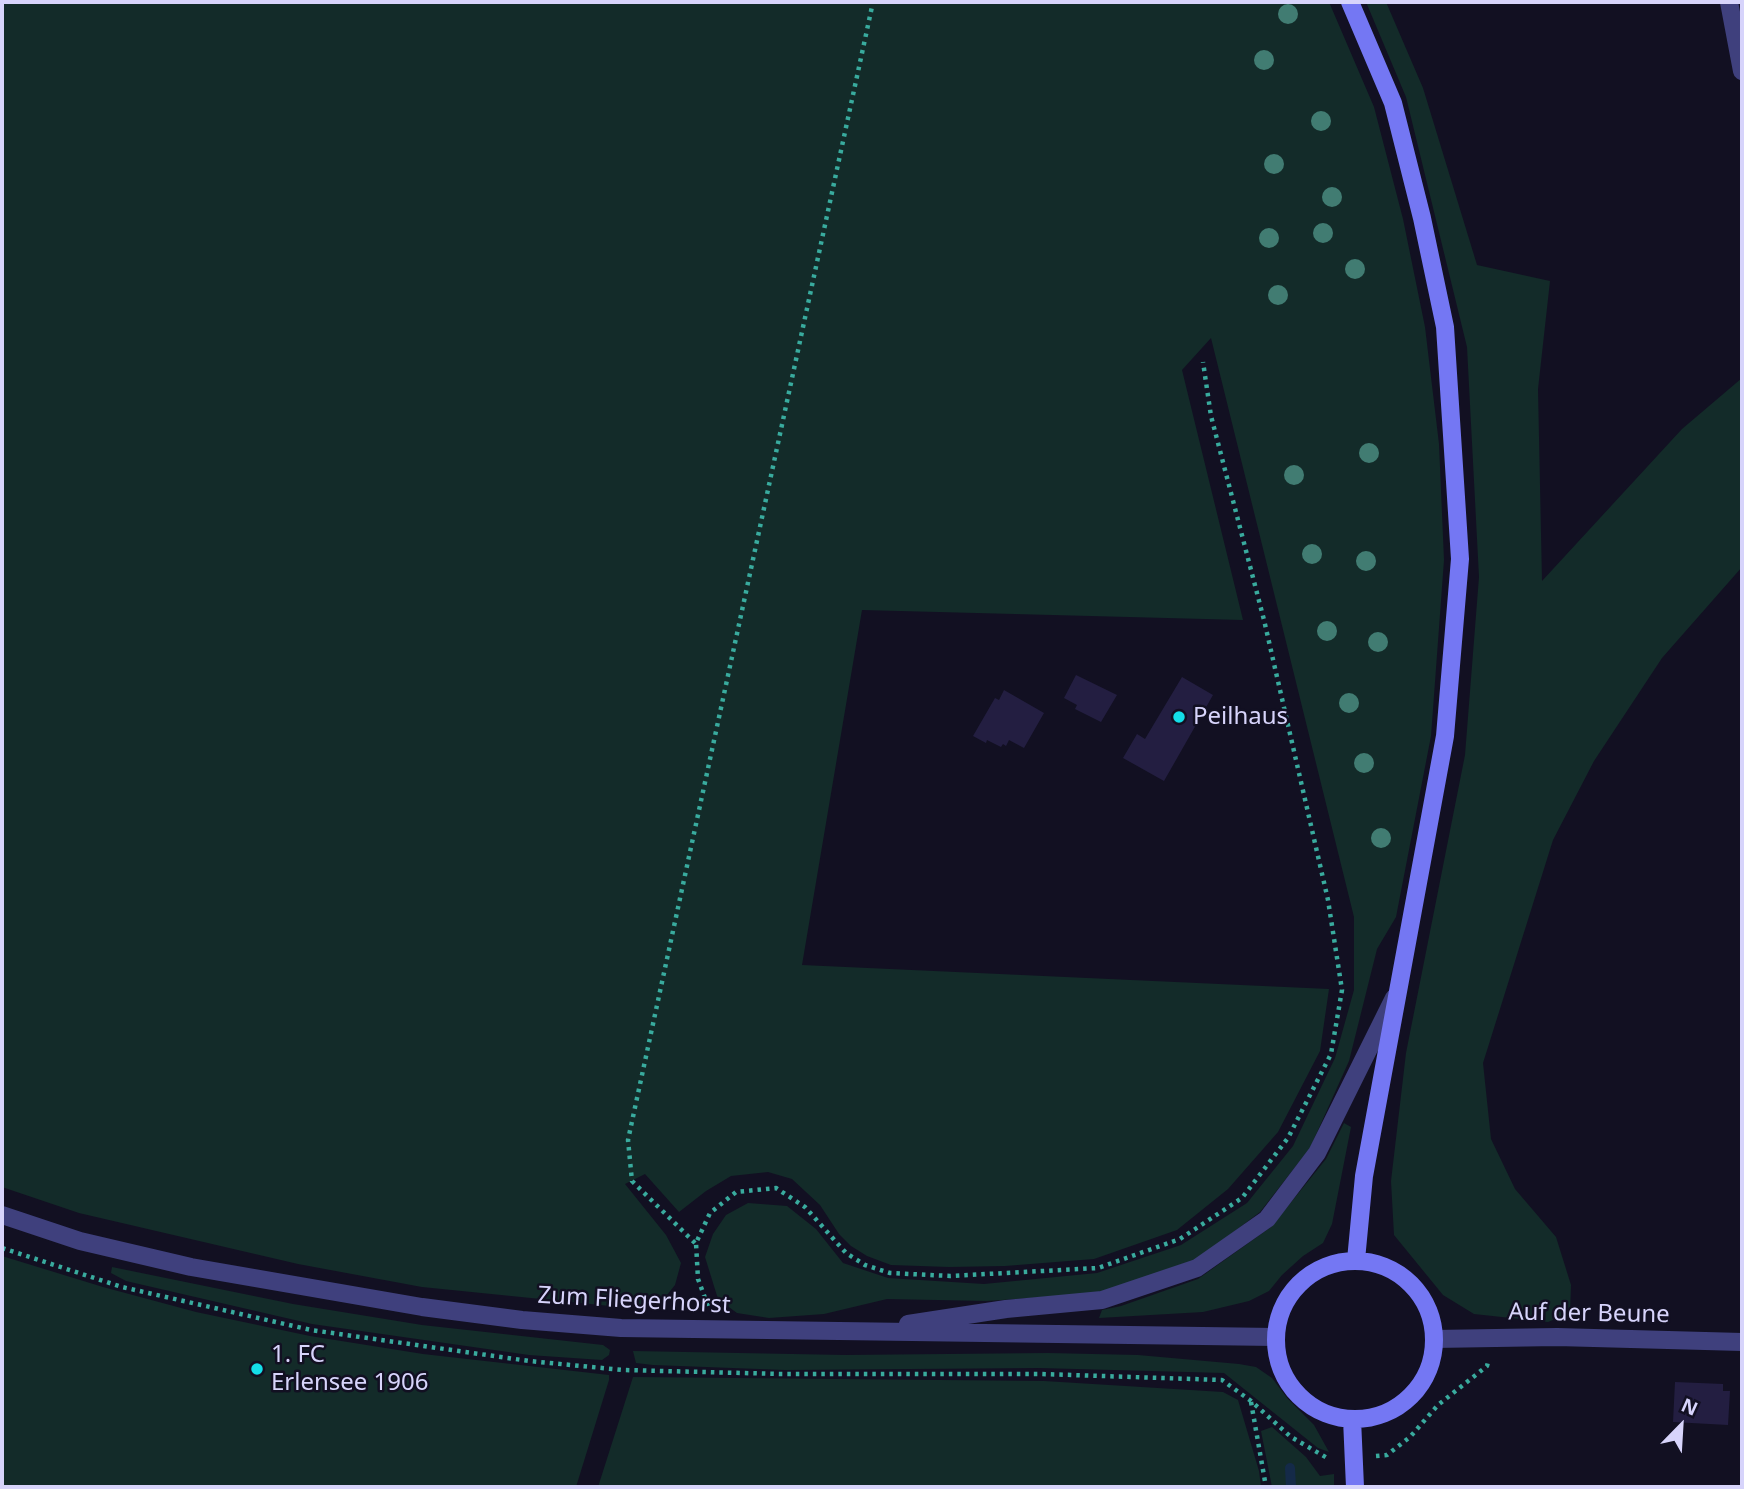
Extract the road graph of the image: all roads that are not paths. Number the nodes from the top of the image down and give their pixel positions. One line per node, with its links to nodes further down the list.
1 (1350, 2): 4 (main road)
2 (1730, 2): 3 (street)
3 (1742, 71)
4 (1400, 986): 6 (main road); 7 (street)
5 (2, 1215): 7 (street, Zum Fliegerhorst)
6 (1356, 1260): 8 (main road); 9 (main road)
7 (849, 1333): 8 (street, Zum Fliegerhorst)
8 (1275, 1338): 11 (main road)
9 (1434, 1339): 10 (street, Auf der Beune); 11 (main road)
10 (1742, 1342)
11 (1352, 1419): 12 (main road)
12 (1355, 1487)

